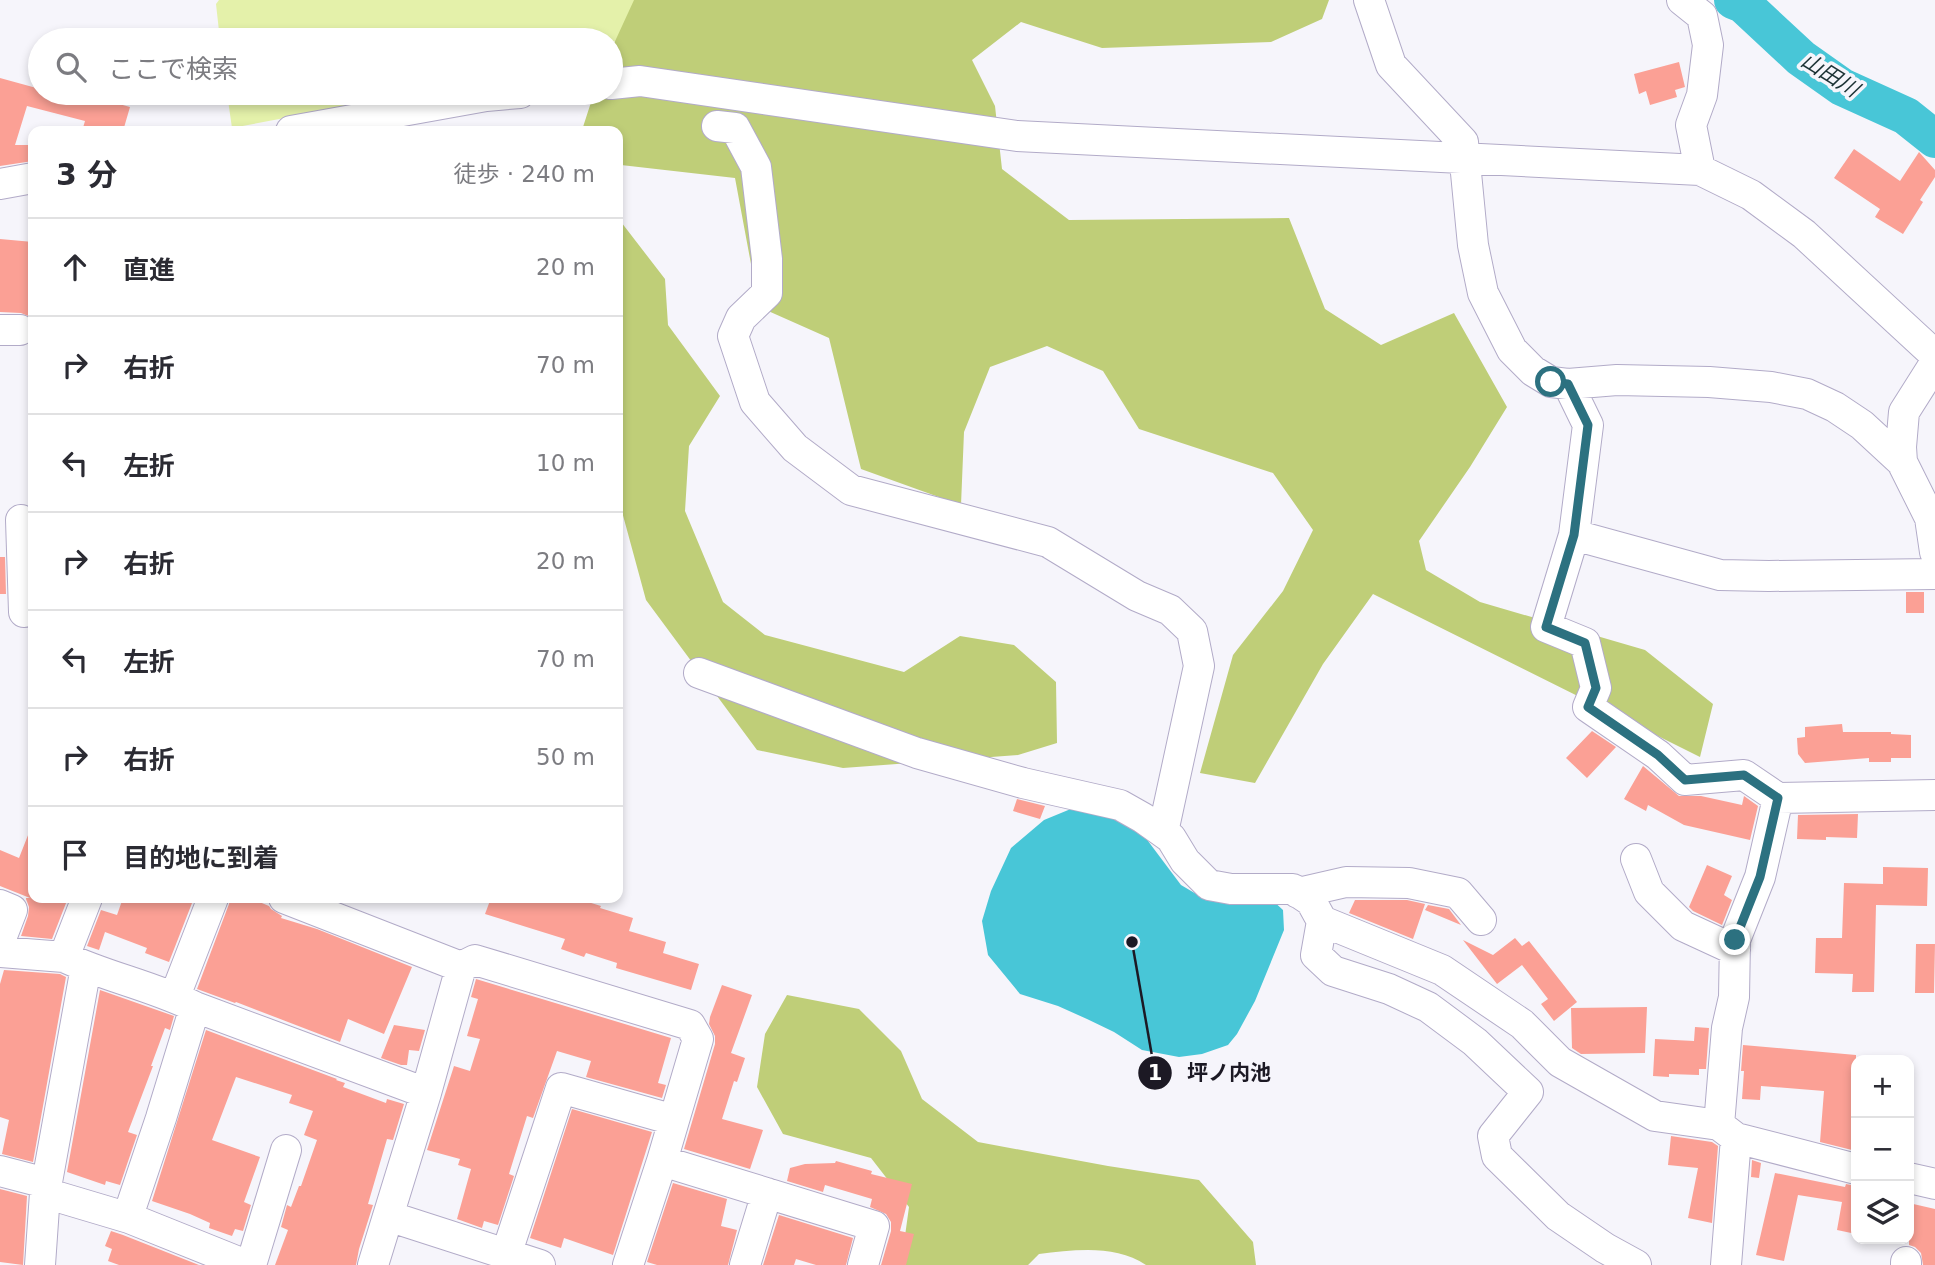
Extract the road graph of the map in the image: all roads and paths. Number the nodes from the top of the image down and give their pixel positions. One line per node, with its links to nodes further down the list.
1 (1369, 0): 7 (street)
2 (1682, 0): 8 (street)
3 (623, 83): 7 (street)
4 (436, 105): 5 (street)
5 (319, 126)
6 (717, 126): 23 (street)
7 (1465, 158): 8 (street); 13 (street)
8 (1700, 170): 11 (street)
9 (28, 179): 10 (street)
10 (0, 184)
11 (1935, 355)
12 (1935, 363): 14 (street)
13 (1568, 384): 14 (street); 16 (street)
14 (1902, 462): 17 (street)
15 (21, 520): 19 (street)
16 (1574, 535): 18 (street); 22 (street)
17 (1935, 552)
18 (1935, 574)
19 (19, 614)
20 (699, 673): 23 (street)
21 (1935, 795): 22 (street)
22 (1778, 798): 33 (street)
23 (1163, 832): 25 (street)
24 (1636, 859): 33 (street)
25 (1298, 893): 30 (street); 31 (street)
26 (86, 903): 35 (street)
27 (212, 903): 37 (street)
28 (298, 903): 36 (street)
29 (0, 905): 32 (street)
30 (1481, 920)
31 (1322, 921): 40 (street); 61 (street)
32 (0, 941)
33 (1735, 950): 42 (street)
34 (0, 952): 35 (street)
35 (75, 962): 37 (street); 49 (street)
36 (461, 967): 39 (street); 41 (street)
37 (185, 1002): 39 (street); 52 (street)
38 (1636, 1084): 40 (street)
39 (426, 1093): 51 (street)
40 (1676, 1119): 42 (street)
41 (674, 1120): 44 (street); 53 (street)
42 (1727, 1132): 45 (street); 62 (street)
43 (286, 1150): 55 (street)
44 (662, 1161): 50 (street); 58 (street)
45 (1851, 1168)
46 (0, 1171): 49 (street)
47 (1914, 1179): 48 (street)
48 (1935, 1184)
49 (46, 1188): 52 (street); 54 (street)
50 (767, 1193): 59 (street); 60 (street)
51 (388, 1216): 53 (street); 56 (street)
52 (130, 1218): 55 (street)
53 (506, 1255): 57 (street)
54 (40, 1265)
55 (249, 1265)
56 (373, 1265)
57 (540, 1265)
58 (628, 1265)
59 (745, 1265)
60 (863, 1265)
61 (1636, 1265)
62 (1726, 1265)

